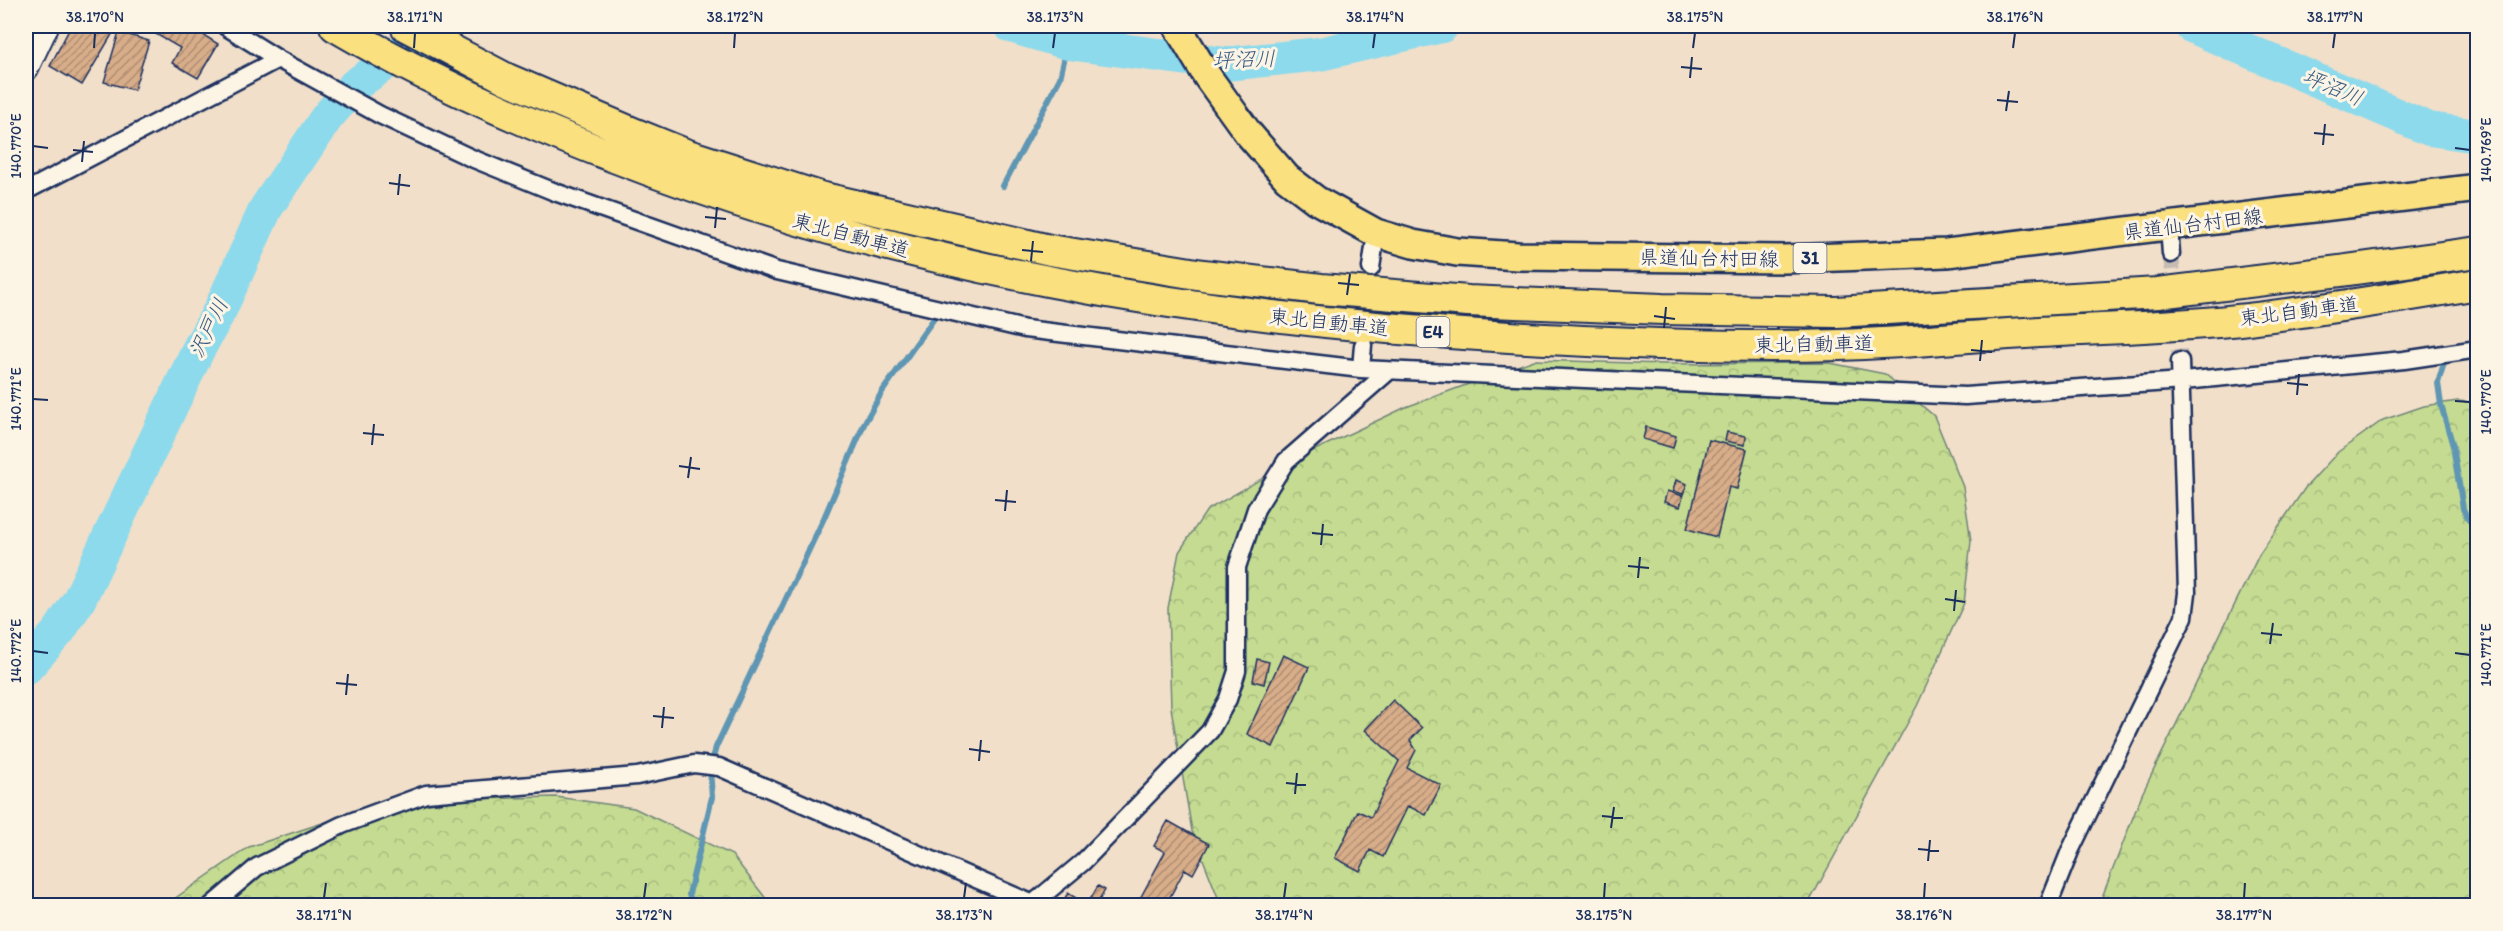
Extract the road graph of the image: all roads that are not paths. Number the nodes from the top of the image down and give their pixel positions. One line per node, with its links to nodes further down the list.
1 (46, 26): 7 (main road)
2 (225, 26): 6 (street)
3 (335, 26): 15 (highway, 東北自動車道 / E4)
4 (406, 26): 12 (highway, 東北自動車道 / E4)
5 (1177, 26): 11 (main road, 県道仙台村田線 / 31)
6 (278, 59): 9 (street); 19 (street)
7 (26, 68)
8 (2478, 188): 10 (main road, 県道仙台村田線 / 31)
9 (26, 191)
10 (2169, 227): 11 (main road, 県道仙台村田線 / 31); 13 (street)
11 (1376, 233): 14 (street)
12 (2478, 252)
13 (2171, 254)
14 (1371, 268)
15 (2478, 284)
16 (1363, 345): 19 (street)
17 (2478, 349): 21 (street)
18 (2180, 361): 21 (street)
19 (1361, 369): 20 (street)
20 (1389, 371): 21 (street); 22 (street)
21 (2183, 381): 24 (street)
22 (1030, 904): 23 (street)
23 (210, 906)
24 (2048, 906)

